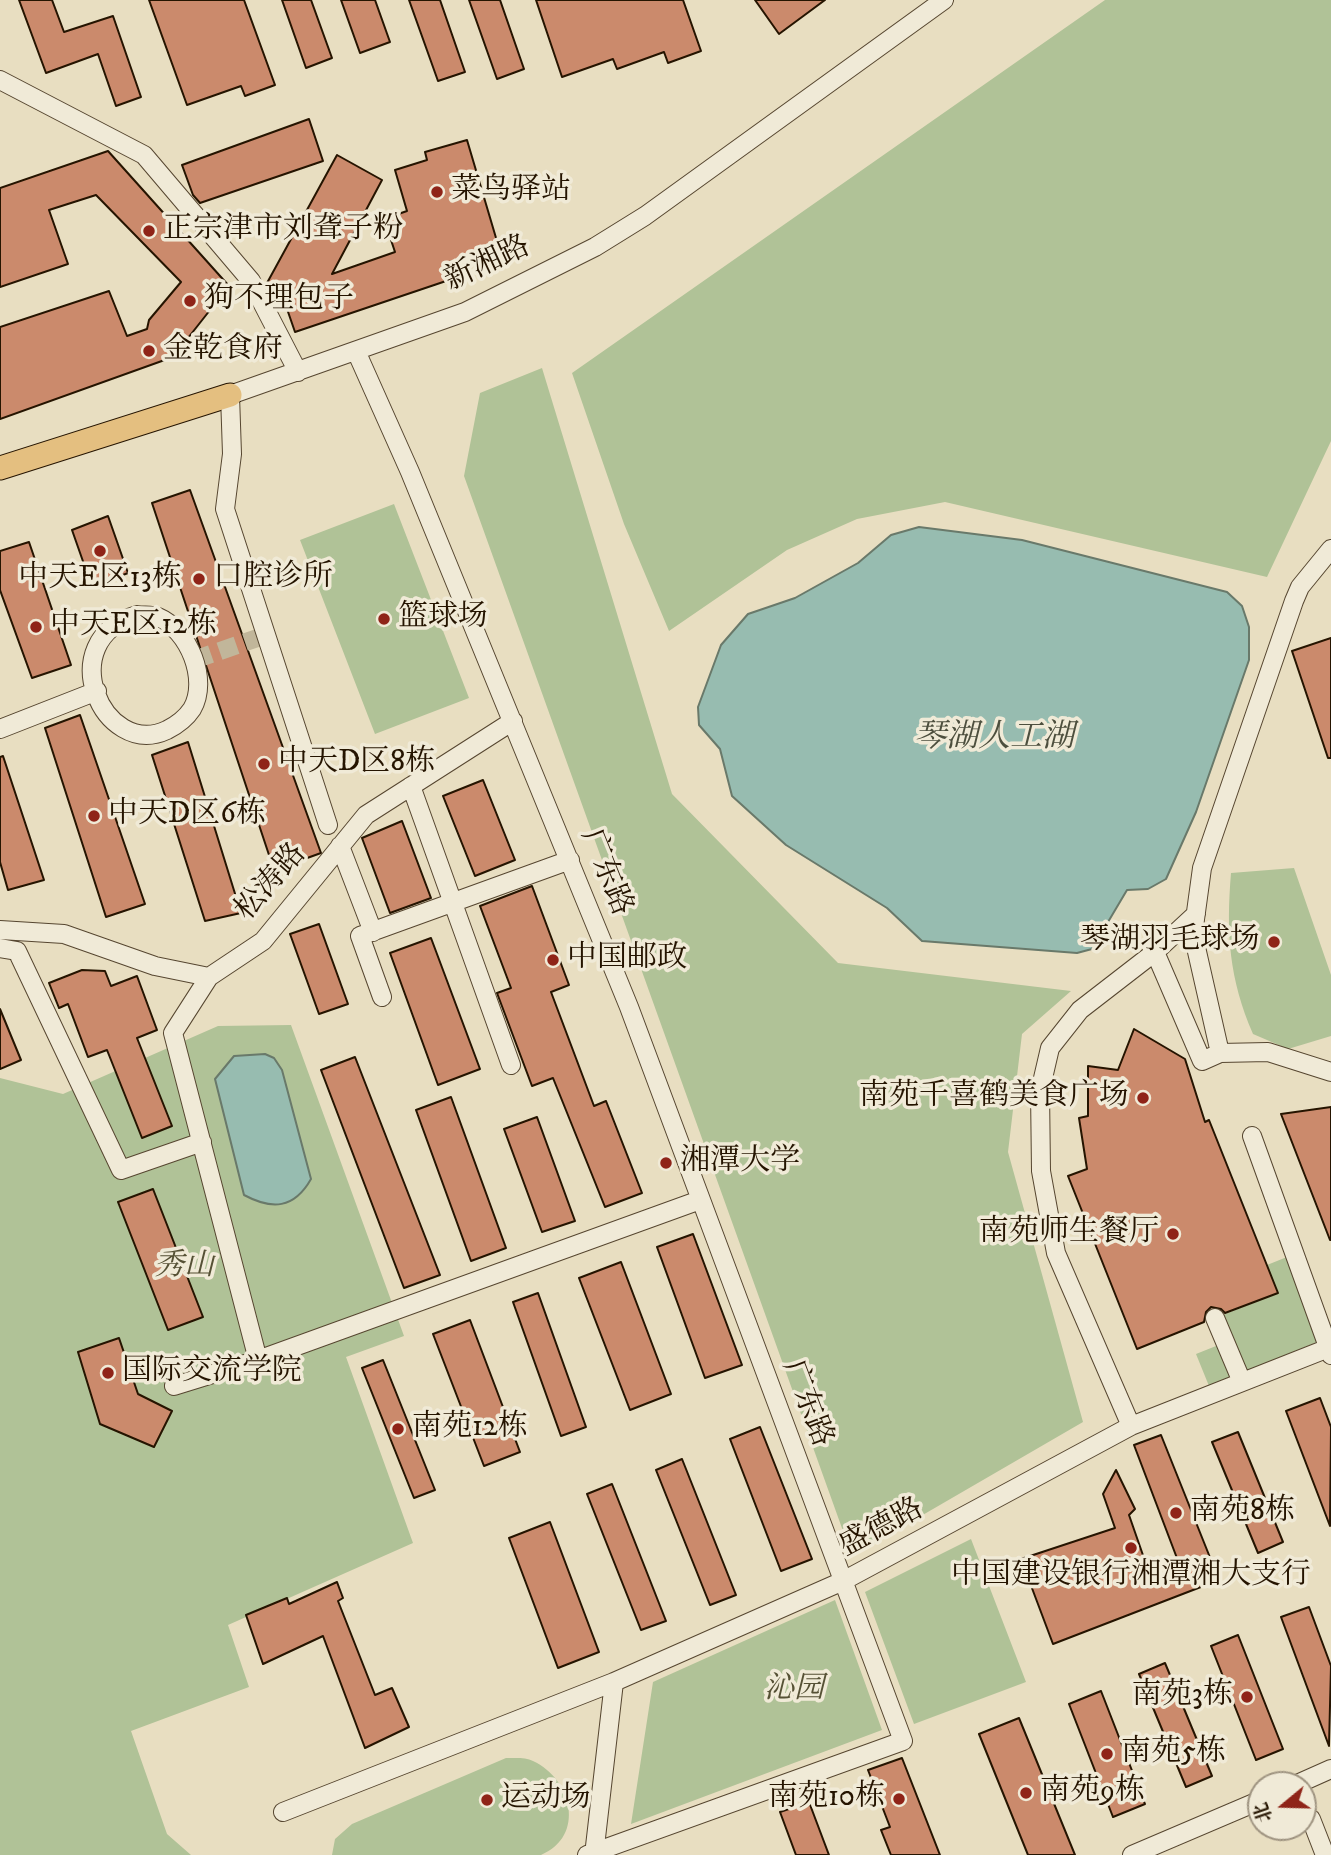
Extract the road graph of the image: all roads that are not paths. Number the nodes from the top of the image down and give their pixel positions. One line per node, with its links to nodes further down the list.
1 (944, 0): 3 (street, 新湘路)
2 (0, 80): 4 (street)
3 (356, 351): 4 (street, 新湘路); 9 (street, 广东路)
4 (298, 372): 5 (street, 新湘路)
5 (230, 395): 6 (main road, 新湘路); 12 (street)
6 (0, 468)
7 (1331, 549): 16 (street)
8 (97, 691): 8 (street); 10 (street)
9 (513, 721): 11 (street, 松涛路); 14 (street, 广东路)
10 (0, 729)
11 (411, 786): 13 (street, 松涛路); 15 (street)
12 (328, 825)
13 (340, 846): 18 (street); 21 (street, 松涛路)
14 (570, 860): 15 (street); 28 (street, 广东路)
15 (453, 902): 18 (street); 24 (street)
16 (1196, 914): 20 (street); 23 (street)
17 (0, 930): 21 (street)
18 (373, 932): 22 (street)
19 (0, 948): 27 (street)
20 (1155, 952): 23 (street); 34 (street)
21 (209, 977): 27 (street)
22 (382, 996)
23 (1220, 1053): 25 (street)
24 (512, 1065)
25 (1331, 1072)
26 (1252, 1136): 30 (street, 盛德路)
27 (202, 1143): 31 (street)
28 (700, 1200): 31 (street); 35 (street, 广东路)
29 (1215, 1318): 32 (street)
30 (1330, 1350): 32 (street, 盛德路)
31 (258, 1360): 33 (street)
32 (1242, 1382): 34 (street, 盛德路)
33 (174, 1386)
34 (1130, 1426): 35 (street, 盛德路)
35 (843, 1581): 36 (street, 盛德路); 40 (street, 广东路)
36 (614, 1682): 38 (street, 盛德路); 40 (street)
37 (1247, 1806): 41 (street)
38 (283, 1812)
39 (1317, 1834): 42 (street)
40 (593, 1854)
41 (1132, 1855)
42 (1325, 1855)

